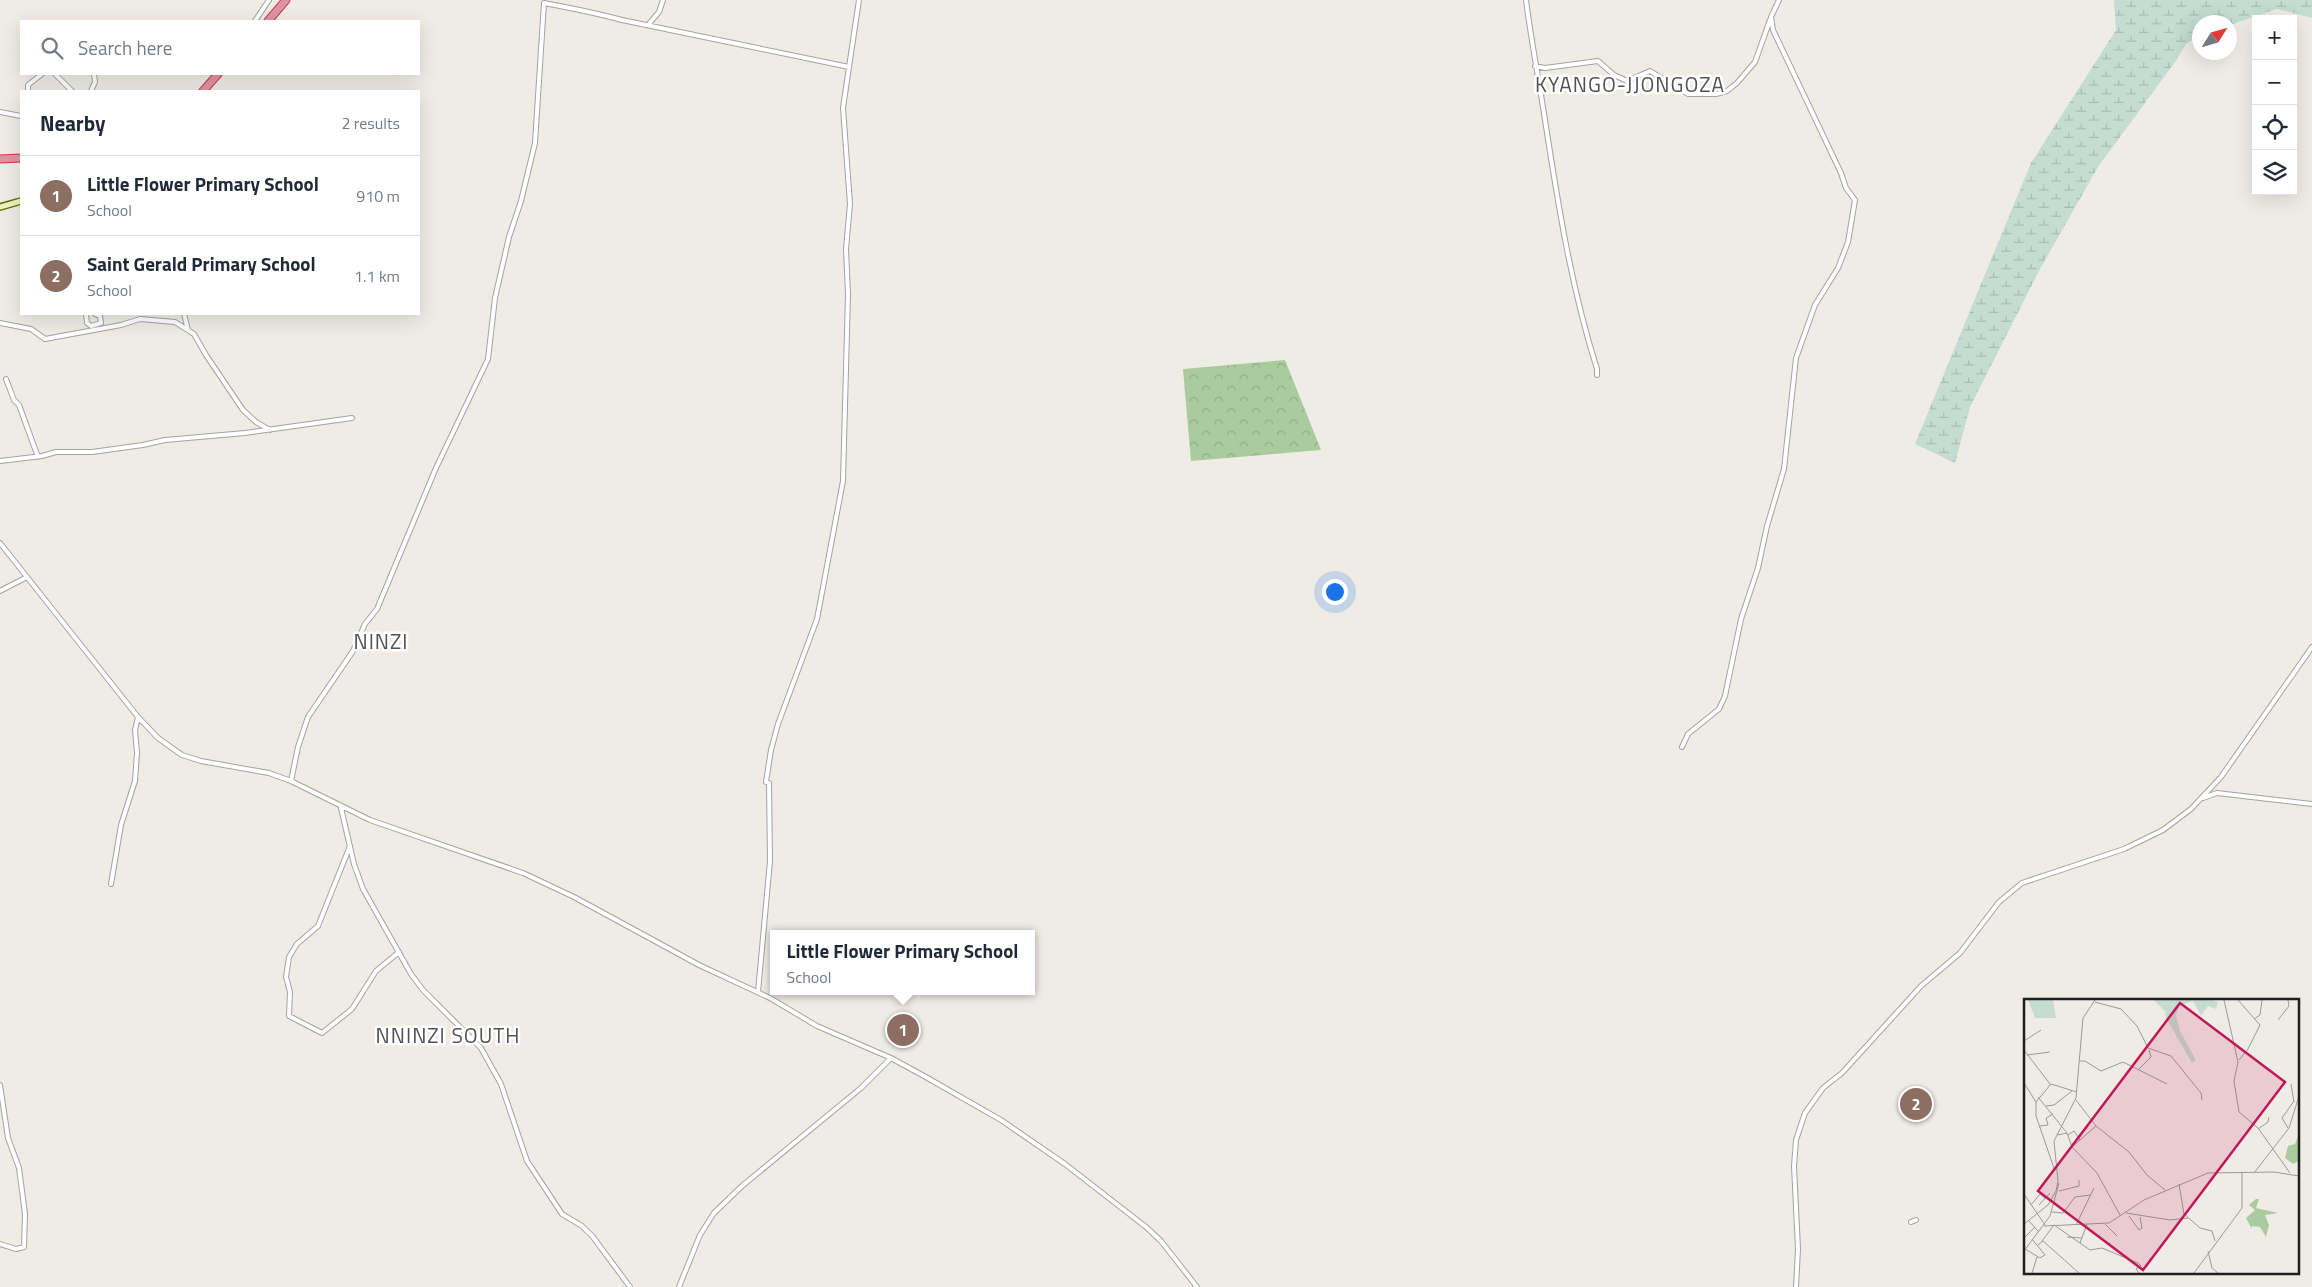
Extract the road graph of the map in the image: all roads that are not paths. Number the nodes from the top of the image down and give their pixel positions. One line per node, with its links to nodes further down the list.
1 (269, 0): 9 (street)
2 (286, 0): 10 (highway)
3 (663, 0): 11 (street)
4 (859, 0): 13 (street)
5 (1526, 0): 12 (street)
6 (1778, 0): 8 (street)
7 (544, 2): 11 (street); 46 (street)
8 (1771, 17): 12 (street); 45 (street)
9 (256, 20)
10 (269, 20)
11 (648, 25): 13 (street)
12 (1534, 66): 34 (street)
13 (849, 67): 53 (street)
14 (41, 75): 18 (street)
15 (56, 75): 19 (street)
16 (94, 75): 20 (street)
17 (217, 75): 21 (highway)
18 (28, 90)
19 (71, 90)
20 (91, 90)
21 (204, 90)
22 (0, 112): 23 (street)
23 (20, 116)
24 (20, 158): 25 (highway)
25 (0, 159)
26 (20, 201): 27 (street)
27 (0, 207)
28 (86, 315): 29 (street)
29 (98, 315)
30 (184, 315): 33 (street)
31 (139, 316): 32 (street); 33 (street)
32 (0, 323)
33 (188, 330): 37 (street)
34 (1597, 375)
35 (6, 378): 38 (street)
36 (352, 418): 37 (street)
37 (270, 430): 38 (street)
38 (38, 456): 39 (street)
39 (0, 461)
40 (0, 544): 41 (street)
41 (27, 577): 42 (street); 44 (street)
42 (0, 591)
43 (2312, 646): 47 (street)
44 (138, 717): 46 (street); 51 (street)
45 (1682, 747)
46 (291, 780): 49 (street)
47 (2201, 799): 48 (street); 62 (street)
48 (2312, 804)
49 (341, 808): 50 (street); 53 (street)
50 (350, 846): 52 (street); 52 (street)
51 (112, 884)
52 (398, 952): 59 (street)
53 (758, 992): 54 (street)
54 (891, 1058): 60 (street); 61 (street)
55 (0, 1085): 58 (street)
56 (1916, 1220): 57 (street)
57 (1910, 1222)
58 (0, 1244)
59 (630, 1287)
60 (679, 1287)
61 (1196, 1287)
62 (1796, 1287)

